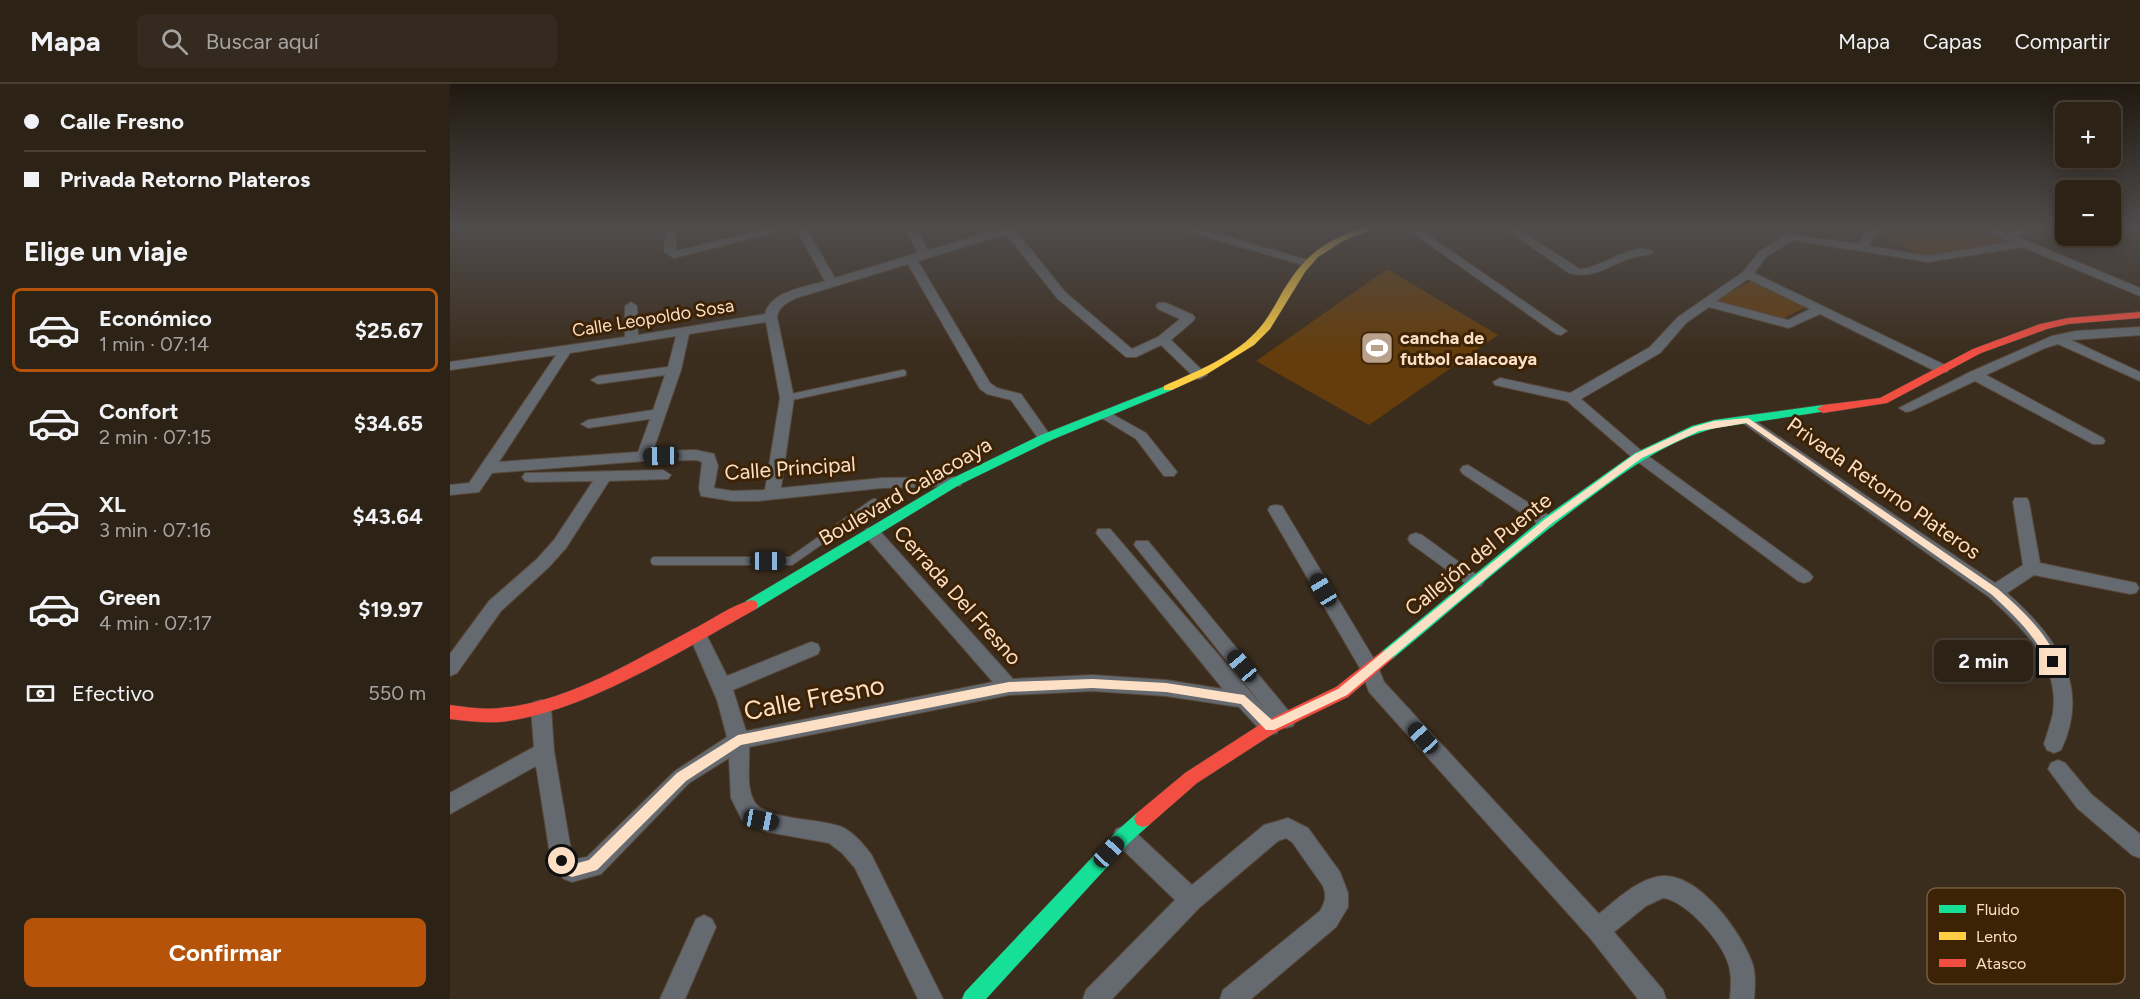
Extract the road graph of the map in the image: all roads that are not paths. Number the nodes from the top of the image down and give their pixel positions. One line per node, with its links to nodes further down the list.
1 (824, 269): 12 (street)
2 (877, 269): 12 (street)
3 (917, 269): 43 (street)
4 (1043, 269): 25 (street)
5 (1304, 269): 31 (street, Boulevard Calacoaya)
6 (1470, 269): 20 (street)
7 (1570, 269): 8 (street)
8 (1600, 269)
9 (1750, 269): 11 (street)
10 (2083, 269): 13 (street)
11 (1747, 274): 14 (street); 17 (street)
12 (831, 282): 19 (street)
13 (2140, 292)
14 (1706, 302): 17 (street); 37 (street)
15 (631, 306): 24 (street)
16 (1162, 306): 25 (street)
17 (1819, 310): 28 (street)
18 (2140, 315): 28 (street, Callejón del Puente)
19 (771, 317): 22 (street, Calle Leopoldo Sosa); 36 (street)
20 (1561, 331)
21 (2140, 331): 23 (street)
22 (682, 332): 24 (street, Calle Leopoldo Sosa); 29 (street)
23 (2057, 339): 32 (street); 33 (street)
24 (632, 340): 26 (street, Calle Leopoldo Sosa)
25 (1164, 340): 31 (street)
26 (566, 350): 27 (street, Calle Leopoldo Sosa); 47 (street)
27 (450, 366)
28 (1942, 369): 41 (street, Callejón del Puente)
29 (674, 370): 34 (street); 39 (street)
30 (903, 373): 36 (lane)
31 (1200, 375): 40 (street, Boulevard Calacoaya)
32 (1975, 375): 38 (street); 44 (street)
33 (2140, 377)
34 (598, 380)
35 (1500, 382): 37 (street)
36 (787, 398): 55 (street)
37 (1572, 398): 46 (street)
38 (1906, 408)
39 (659, 413): 42 (street); 45 (street)
40 (1105, 414): 43 (street, Boulevard Calacoaya); 49 (street)
41 (1748, 420): 46 (street, Callejón del Puente); 71 (street, Privada Retorno Plateros)
42 (588, 424)
43 (1045, 438): 53 (street, Boulevard Calacoaya)
44 (2098, 441)
45 (644, 456): 47 (street, Calle Principal); 55 (street, Calle Principal)
46 (1639, 456): 59 (street, Callejón del Puente); 67 (street)
47 (487, 468): 54 (street)
48 (1468, 470): 59 (street)
49 (1169, 472)
50 (663, 475): 51 (street)
51 (604, 476): 52 (street); 74 (street)
52 (530, 477)
53 (955, 482): 55 (street, Calle Principal); 60 (street, Boulevard Calacoaya)
54 (450, 490)
55 (772, 494)
56 (2021, 502): 66 (street)
57 (874, 503): 65 (lane)
58 (1276, 510): 75 (street)
59 (1547, 522): 68 (street, Callejón del Puente)
60 (872, 533): 69 (street, Boulevard Calacoaya); 77 (street, Cerrada Del Fresno)
61 (1104, 533): 78 (street)
62 (1416, 539): 68 (street)
63 (1142, 545): 81 (street)
64 (655, 561): 65 (lane)
65 (791, 561): 69 (lane)
66 (2032, 568): 70 (street); 71 (street)
67 (1804, 577)
68 (1475, 582): 75 (street, Callejón del Puente)
69 (789, 584): 72 (street, Boulevard Calacoaya)
70 (2130, 588)
71 (1995, 592): 83 (street, Privada Retorno Plateros)
72 (698, 635): 76 (street); 79 (street, Boulevard Calacoaya)
73 (811, 649): 76 (street)
74 (450, 668)
75 (1370, 669): 81 (street, Callejón del Puente); 91 (street)
76 (723, 686): 82 (street)
77 (1009, 687): 78 (street, Calle Fresno); 82 (street, Calle Fresno)
78 (1244, 700): 81 (street)
79 (541, 708): 80 (street, Boulevard Calacoaya); 84 (street, Calle Fresno)
80 (450, 712)
81 (1278, 723): 87 (street, Callejón del Puente)
82 (738, 741): 84 (street, Calle Fresno); 93 (street)
83 (2054, 744)
84 (544, 751): 86 (street)
85 (2058, 769): 88 (street)
86 (450, 804)
87 (1124, 836): 89 (street); 94 (street, Callejón del Puente)
88 (2140, 848)
89 (1191, 900): 95 (street); 96 (street)
90 (704, 927): 92 (street)
91 (1598, 930): 97 (street); 98 (street)
92 (672, 999)
93 (931, 999)
94 (972, 999)
95 (1095, 999)
96 (1232, 999)
97 (1654, 999)
98 (1742, 999)

